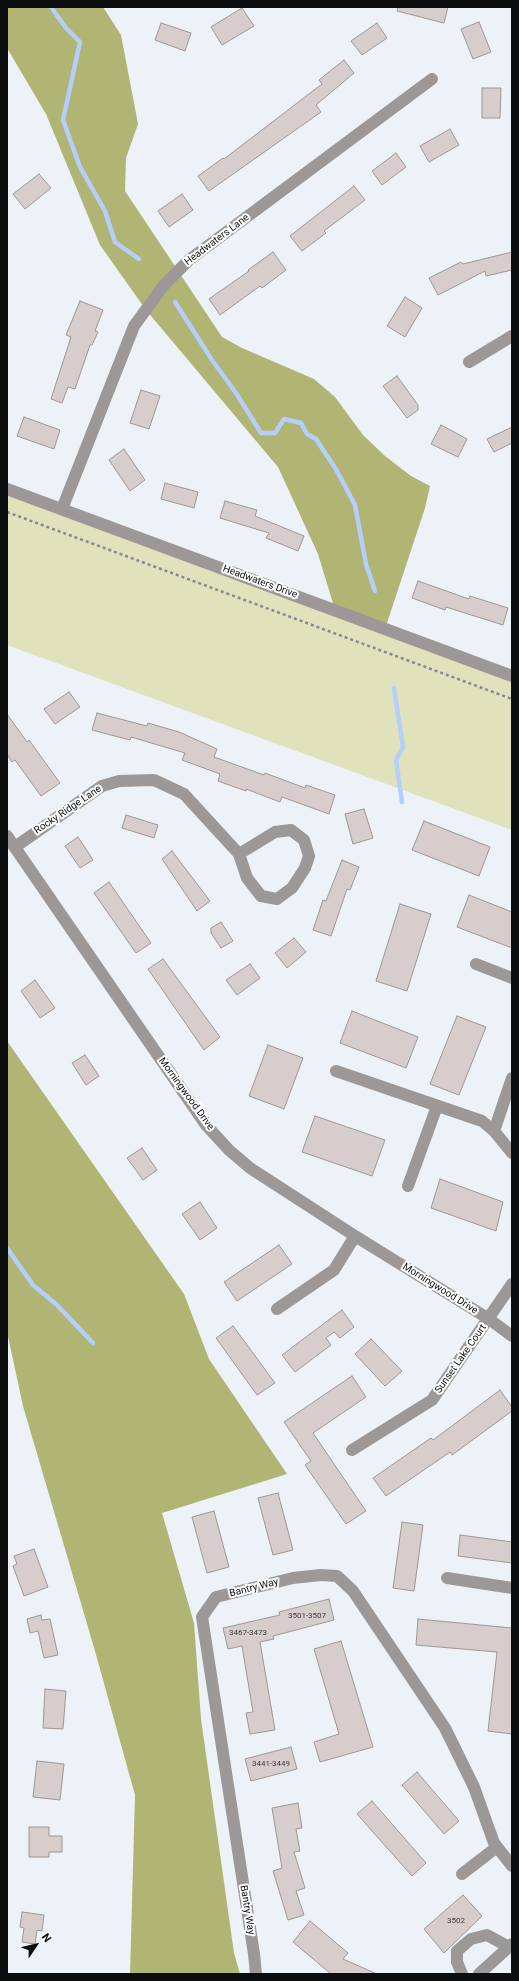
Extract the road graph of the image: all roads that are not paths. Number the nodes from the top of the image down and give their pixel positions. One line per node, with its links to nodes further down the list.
1 (432, 79): 5 (street, Headwaters Lane)
2 (512, 336): 3 (street)
3 (469, 362)
4 (7, 489): 5 (street, Headwaters Drive)
5 (62, 509): 6 (street, Headwaters Drive)
6 (512, 676)
7 (7, 836): 8 (street, Morningwood Drive)
8 (15, 847): 9 (street, Rocky Ridge Lane); 18 (street, Morningwood Drive)
9 (239, 854): 9 (street, Rocky Ridge Lane)
10 (476, 964): 11 (street)
11 (512, 978)
12 (336, 1071): 14 (street)
13 (512, 1078): 15 (street)
14 (437, 1106): 15 (street); 17 (street)
15 (494, 1131): 16 (street)
16 (512, 1153)
17 (408, 1186)
18 (355, 1236): 20 (street); 21 (street, Morningwood Drive)
19 (512, 1284): 21 (street, Sunset Lake Court)
20 (277, 1309)
21 (490, 1319): 22 (street, Morningwood Drive); 23 (street, Sunset Lake Court)
22 (512, 1336)
23 (352, 1450)
24 (447, 1578): 25 (street)
25 (512, 1588)
26 (497, 1847): 27 (street, Bantry Way); 28 (street); 30 (street, Bantry Way)
27 (512, 1866)
28 (462, 1874)
29 (510, 1946): 31 (street); 32 (street)
30 (256, 1974)
31 (462, 1974)
32 (480, 1974)

